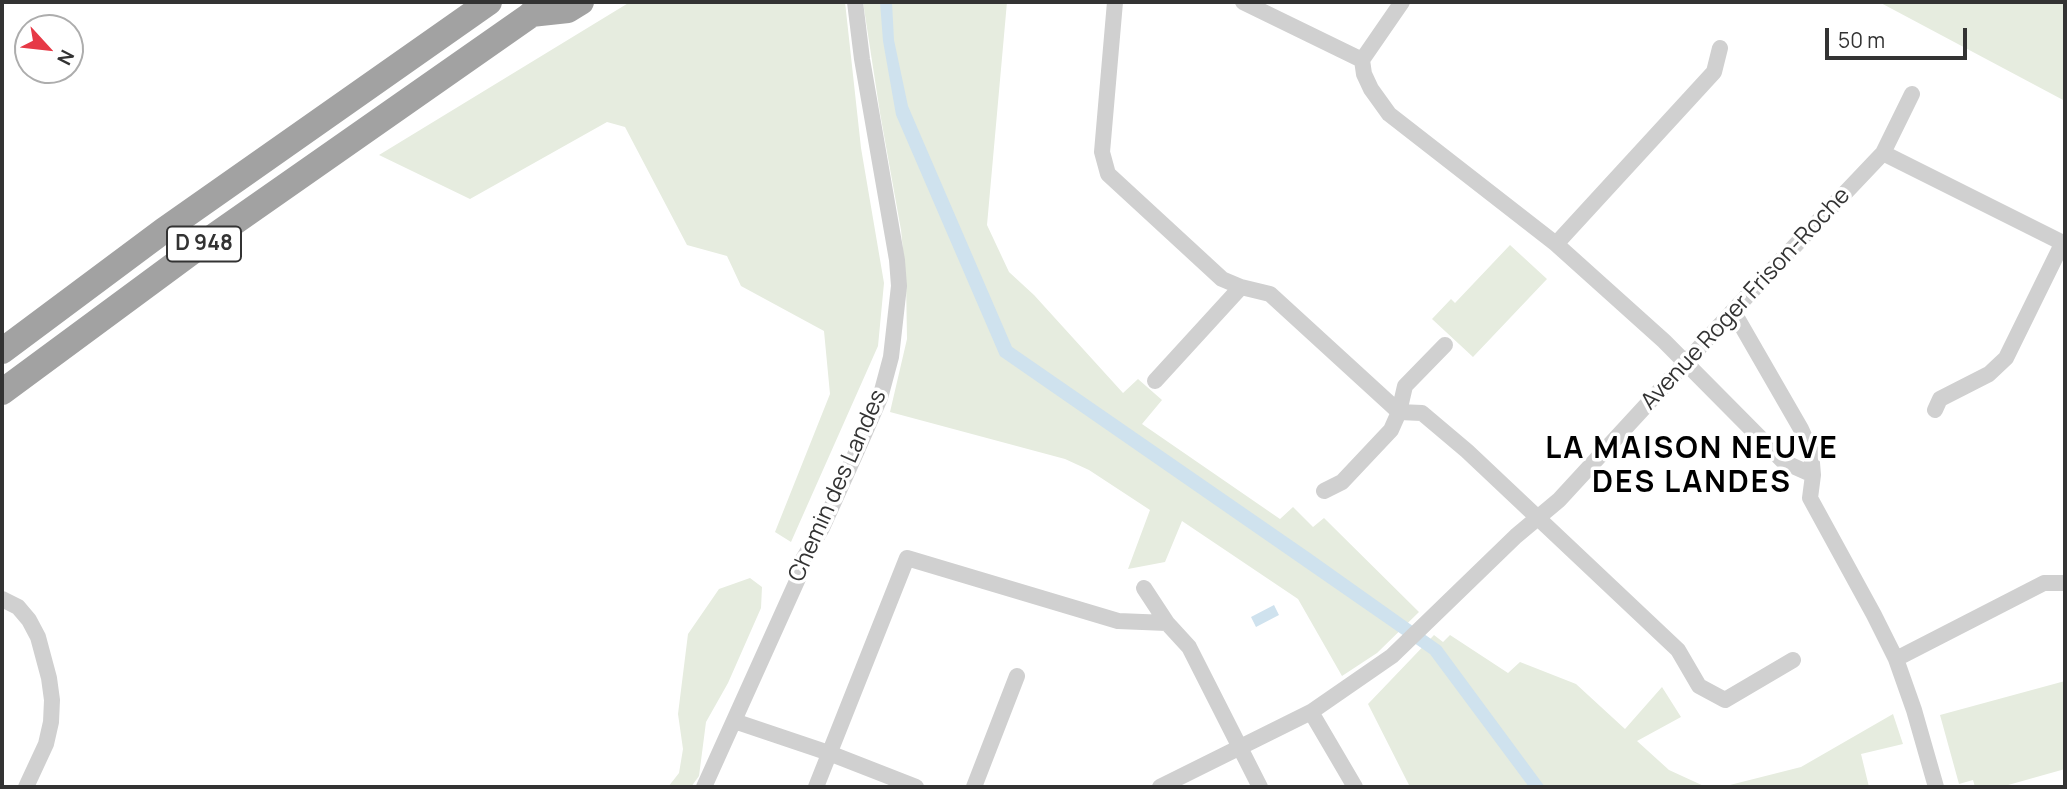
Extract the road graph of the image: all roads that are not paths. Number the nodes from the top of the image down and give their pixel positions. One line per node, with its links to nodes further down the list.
1 (489, 2): 17 (highway, D 948)
2 (581, 2): 7 (highway)
3 (855, 2): 34 (street, Chemin des Landes)
4 (1115, 2): 14 (street)
5 (1242, 2): 9 (street)
6 (1402, 2): 9 (street)
7 (540, 8): 20 (highway, D 948)
8 (1720, 48): 12 (street)
9 (1362, 60): 12 (street)
10 (1912, 94): 11 (street, Avenue Roger Frison-Roche)
11 (1883, 153): 13 (street); 15 (street, Avenue Roger Frison-Roche)
12 (1556, 244): 18 (street)
13 (2064, 244): 21 (street)
14 (1241, 287): 19 (street); 22 (street)
15 (1733, 311): 18 (street, Avenue Roger Frison-Roche); 23 (street)
16 (1445, 345): 22 (street)
17 (2, 351)
18 (1686, 363): 23 (street); 25 (street, Avenue Roger Frison-Roche)
19 (1155, 381)
20 (2, 392)
21 (1935, 410)
22 (1399, 412): 24 (street); 25 (street)
23 (1813, 475): 30 (street)
24 (1324, 491)
25 (1537, 517): 31 (street); 33 (street, Avenue Roger Frison-Roche)
26 (2065, 583): 30 (street)
27 (1144, 588): 29 (street)
28 (2, 598): 37 (street)
29 (1167, 623): 35 (street); 36 (street)
30 (1896, 659): 45 (street)
31 (1793, 660)
32 (1017, 676): 41 (street)
33 (1311, 712): 35 (street, Avenue Roger Frison-Roche); 44 (street)
34 (734, 720): 36 (street); 38 (street, Chemin des Landes)
35 (1239, 747): 42 (street, Avenue Roger Frison-Roche); 43 (street)
36 (829, 753): 39 (street); 40 (street)
37 (26, 787)
38 (704, 787)
39 (816, 787)
40 (916, 787)
41 (974, 787)
42 (1160, 787)
43 (1260, 787)
44 (1355, 787)
45 (1936, 787)

